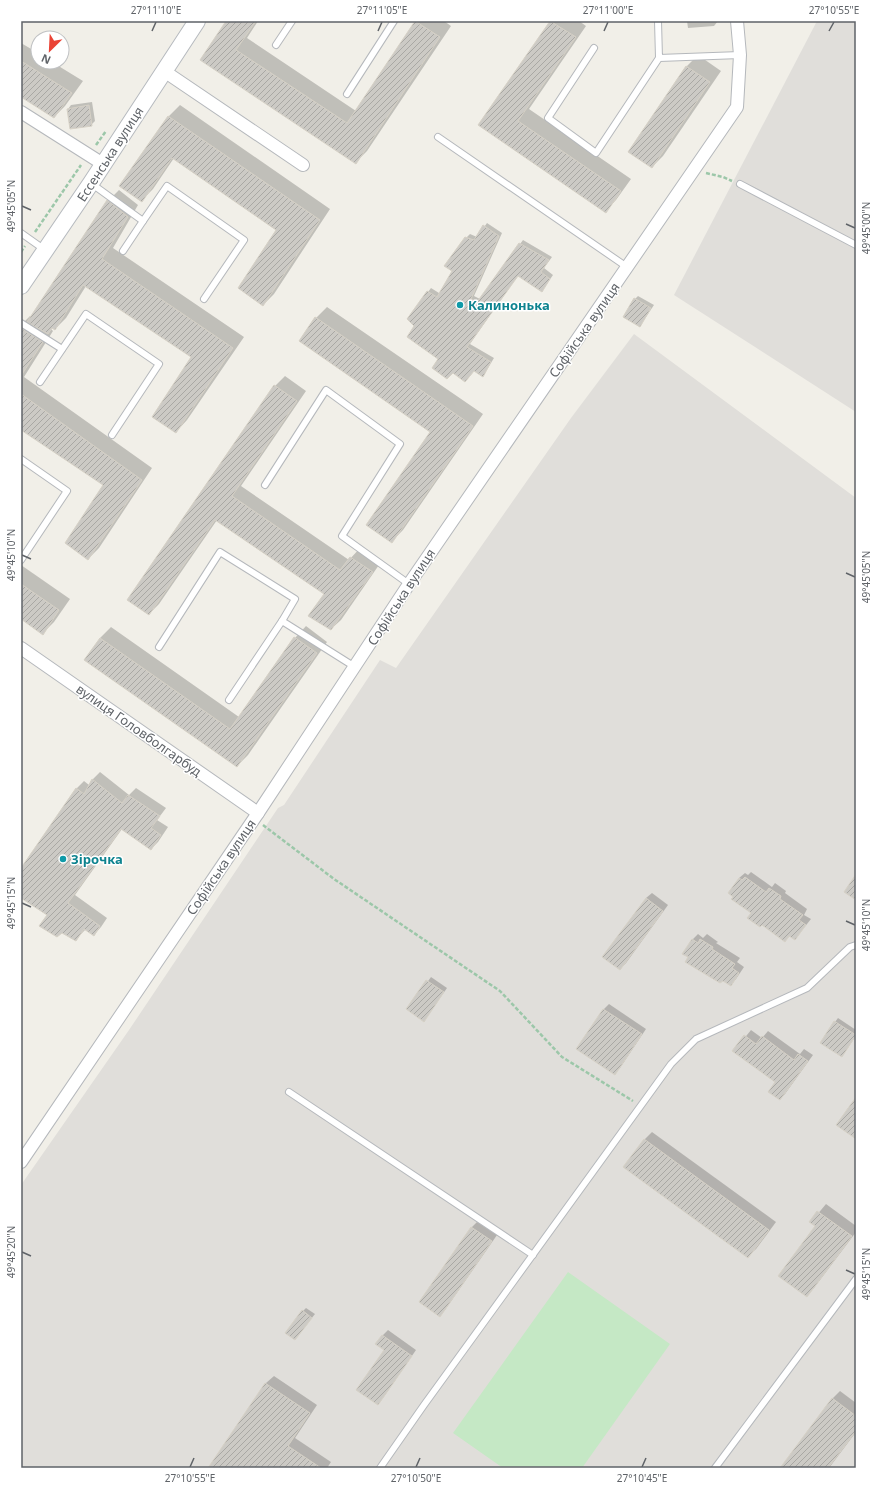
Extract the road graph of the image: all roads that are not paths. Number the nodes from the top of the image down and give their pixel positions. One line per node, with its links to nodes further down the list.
1 (197, 21): 10 (street, Ессенська вулиця)
2 (292, 21): 6 (lane)
3 (394, 21): 11 (lane)
4 (658, 21): 9 (lane)
5 (737, 21): 8 (street, Софійська вулиця)
6 (276, 45)
7 (594, 48): 9 (lane)
8 (740, 55): 9 (lane); 23 (street, Софійська вулиця)
9 (660, 58)
10 (164, 71): 14 (street, Ессенська вулиця); 15 (street)
11 (347, 94)
12 (21, 112): 14 (street)
13 (438, 137): 23 (lane)
14 (103, 164): 16 (street, Ессенська вулиця)
15 (303, 165)
16 (91, 183): 18 (lane); 21 (street, Ессенська вулиця)
17 (740, 184): 20 (lane)
18 (143, 221): 22 (lane); 25 (lane)
19 (21, 233): 21 (lane)
20 (856, 245)
21 (45, 250): 24 (street, Ессенська вулиця)
22 (124, 251)
23 (627, 267): 33 (street, Софійська вулиця)
24 (21, 286)
25 (204, 299)
26 (21, 323): 27 (lane)
27 (62, 349): 28 (lane); 29 (lane)
28 (40, 382)
29 (112, 435)
30 (21, 459): 32 (lane)
31 (264, 485): 33 (lane)
32 (21, 560)
33 (409, 584): 37 (street, Софійська вулиця)
34 (282, 621): 35 (lane); 37 (lane); 38 (lane)
35 (159, 647)
36 (21, 648): 39 (street, вулиця Головболгарбуд)
37 (355, 667): 39 (street, Софійська вулиця)
38 (229, 700)
39 (260, 818): 42 (street, Софійська вулиця)
40 (856, 945): 43 (lane)
41 (289, 1092): 43 (lane)
42 (21, 1162)
43 (533, 1255): 45 (lane)
44 (856, 1279): 46 (lane)
45 (380, 1468)
46 (715, 1468)

